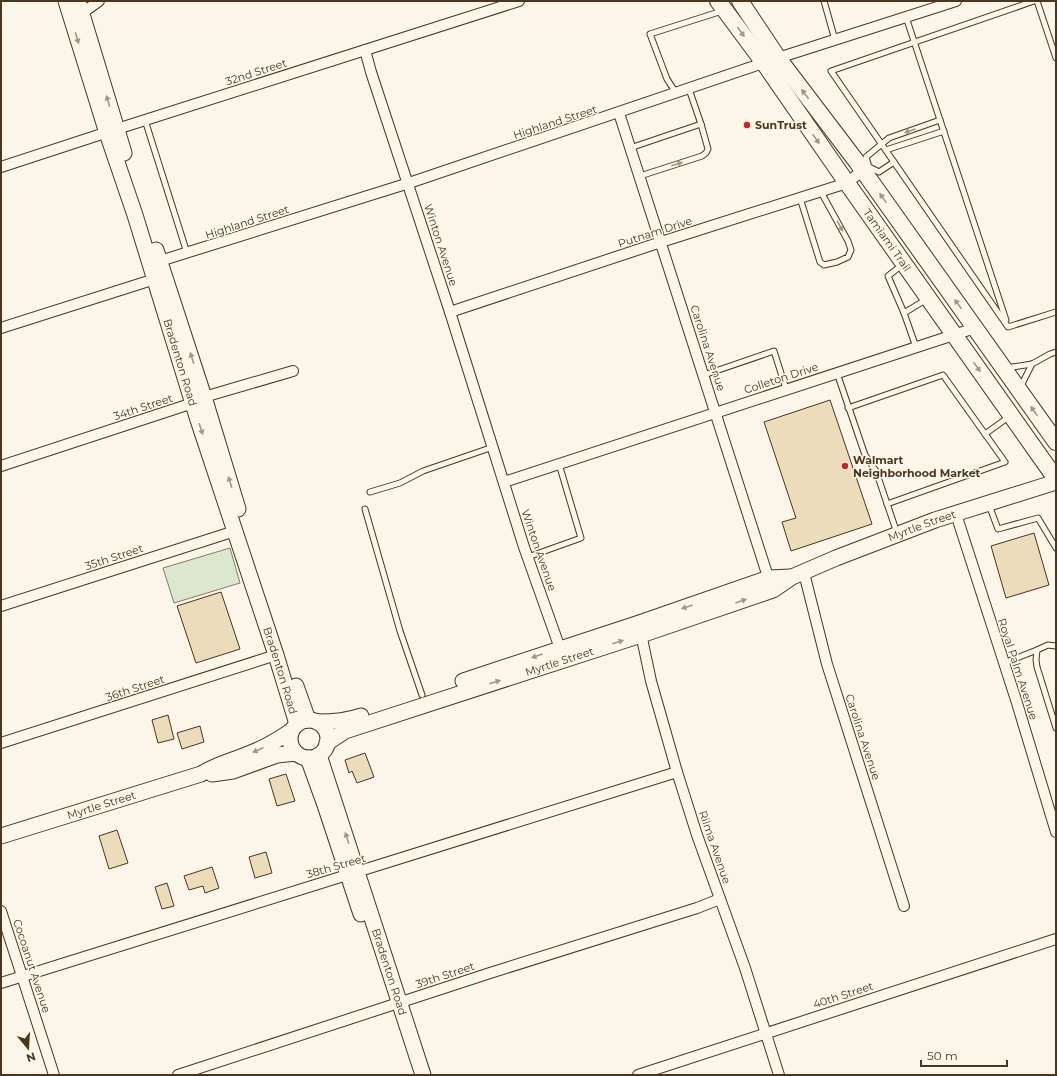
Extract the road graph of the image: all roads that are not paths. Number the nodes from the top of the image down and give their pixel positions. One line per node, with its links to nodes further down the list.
1 (66, 1): 10 (street, Bradenton Road)
2 (99, 1): 10 (street)
3 (519, 1): 14 (street, 32nd Street)
4 (740, 1): 16 (main road, Tamiami Trail)
5 (824, 1): 12 (lane)
6 (956, 1): 11 (street, Highland Street)
7 (1034, 1): 13 (lane)
8 (1037, 1): 15 (lane)
9 (722, 5): 16 (main road, Tamiami Trail, one-way to 16); 18 (lane)
10 (77, 11): 23 (street, Bradenton Road)
11 (906, 17): 12 (street, Highland Street); 13 (lane)
12 (835, 40): 16 (street, Highland Street)
13 (915, 42): 21 (lane); 25 (lane)
14 (365, 50): 20 (street, 32nd Street); 32 (street, Winton Avenue)
15 (1056, 58)
16 (771, 61): 17 (street, Highland Street); 30 (main road, Tamiami Trail, one-way to 16); 33 (main road, Tamiami Trail, one-way to 33)
17 (689, 89): 18 (street, Highland Street); 22 (lane)
18 (676, 93): 19 (street, Highland Street)
19 (619, 113): 26 (street, Carolina Avenue); 32 (street, Highland Street)
20 (145, 120): 23 (street, 32nd Street); 37 (lane)
21 (940, 120): 24 (lane); 25 (lane, one-way to 25)
22 (700, 124): 26 (lane); 31 (lane, one-way to 22)
23 (112, 131): 29 (street, 32nd Street); 38 (street, Bradenton Road); 40 (street, Bradenton Road)
24 (944, 131): 27 (lane); 45 (lane)
25 (882, 145): 27 (lane); 30 (lane)
26 (630, 148): 31 (street, Carolina Avenue)
27 (886, 150): 28 (lane)
28 (894, 162): 30 (lane); 45 (lane)
29 (1, 167)
30 (866, 168): 33 (street, Putnam Drive); 47 (main road, Tamiami Trail, one-way to 30)
31 (640, 176): 36 (street, Carolina Avenue)
32 (409, 183): 37 (street, Highland Street); 42 (street, Winton Avenue)
33 (847, 183): 34 (street, Putnam Drive); 39 (main road, Tamiami Trail)
34 (821, 192): 35 (street, Putnam Drive); 35 (lane, one-way to 35)
35 (800, 198): 36 (street, Putnam Drive)
36 (661, 242): 42 (street, Putnam Drive); 55 (street, Carolina Avenue)
37 (187, 253): 38 (street, Highland Street)
38 (160, 261): 58 (street, Bradenton Road, one-way to 38)
39 (904, 264): 41 (main road, Tamiami Trail); 44 (lane)
40 (154, 279): 46 (street); 58 (street, Bradenton Road)
41 (928, 298): 44 (lane); 48 (main road, Tamiami Trail)
42 (450, 312): 64 (street, Winton Avenue)
43 (1056, 312): 45 (lane)
44 (904, 313): 49 (lane)
45 (1008, 327)
46 (1, 328)
47 (975, 328): 48 (street, Colleton Drive); 52 (main road, Tamiami Trail)
48 (954, 335): 49 (street, Colleton Drive); 61 (main road, Tamiami Trail, one-way to 61)
49 (916, 347): 54 (street, Colleton Drive)
50 (1056, 354): 51 (lane)
51 (1032, 364): 52 (lane); 57 (lane)
52 (1004, 368): 57 (main road, Tamiami Trail)
53 (293, 371): 58 (street, 34th Street)
54 (837, 373): 56 (street, Colleton Drive); 59 (lane)
55 (704, 375): 56 (lane); 60 (street, Carolina Avenue)
56 (786, 389): 60 (street, Colleton Drive)
57 (1019, 390): 63 (main road, Tamiami Trail, one-way to 57)
58 (199, 400): 66 (street, 34th Street); 74 (street, Bradenton Road, one-way to 74); 88 (street, Bradenton Road, one-way to 58)
59 (848, 408): 62 (lane); 70 (lane)
60 (715, 412): 65 (street, Colleton Drive); 79 (street, Carolina Avenue)
61 (1011, 415): 62 (lane); 67 (main road, Tamiami Trail)
62 (985, 434): 70 (lane)
63 (1056, 442)
64 (493, 447): 68 (street, Winton Avenue); 69 (lane)
65 (558, 464): 68 (street, Colleton Drive); 77 (lane)
66 (1, 466)
67 (1056, 480): 71 (street, Myrtle Street)
68 (504, 482): 77 (street, Winton Avenue)
69 (370, 492)
70 (887, 504): 75 (lane)
71 (989, 504): 73 (street, Myrtle Street); 76 (lane)
72 (364, 509): 87 (lane)
73 (956, 514): 75 (street, Myrtle Street); 86 (street, Royal Palm Avenue)
74 (235, 531): 80 (street, 35th Street); 85 (street, Bradenton Road)
75 (897, 534): 78 (street, Myrtle Street)
76 (1056, 548)
77 (528, 557): 84 (street, Winton Avenue)
78 (798, 575): 79 (street, Myrtle Street); 98 (street, Carolina Avenue)
79 (771, 584): 81 (street, Myrtle Street)
80 (1, 606)
81 (640, 629): 84 (street, Myrtle Street); 92 (street, Rilma Avenue)
82 (1056, 646): 83 (lane)
83 (1037, 650): 86 (lane); 89 (lane)
84 (562, 654): 87 (street, Myrtle Street, one-way to 87); 91 (street, Myrtle Street, one-way to 84)
85 (276, 655): 88 (street, Bradenton Road); 90 (street, 36th Street)
86 (1004, 663): 94 (street, Royal Palm Avenue)
87 (422, 695): 88 (street, Myrtle Street)
88 (303, 724): 91 (street, Bradenton Road); 91 (street, Bradenton Road); 93 (street, Myrtle Street, one-way to 93)
89 (1056, 728)
90 (1, 743)
91 (313, 752): 93 (street, Myrtle Street); 96 (street, Bradenton Road)
92 (678, 772): 96 (street, 38th Street); 97 (street, Rilma Avenue)
93 (201, 774): 95 (street, Myrtle Street)
94 (1056, 832)
95 (1, 836)
96 (353, 874): 101 (street, 38th Street); 103 (street, Bradenton Road)
97 (720, 899): 103 (street, 39th Street); 104 (street, Rilma Avenue)
98 (904, 906)
99 (1, 911): 101 (street, Cocoanut Avenue)
100 (1056, 939): 104 (street, 40th Street)
101 (22, 977): 102 (street, 38th Street); 105 (street, Cocoanut Avenue)
102 (1, 984)
103 (395, 1004): 106 (street, 39th Street); 107 (street, Bradenton Road); 108 (street, Bradenton Road)
104 (766, 1033): 109 (street, 40th Street); 110 (street, Rilma Avenue)
105 (54, 1075)
106 (178, 1075)
107 (413, 1075)
108 (424, 1075)
109 (638, 1075)
110 (779, 1075)

